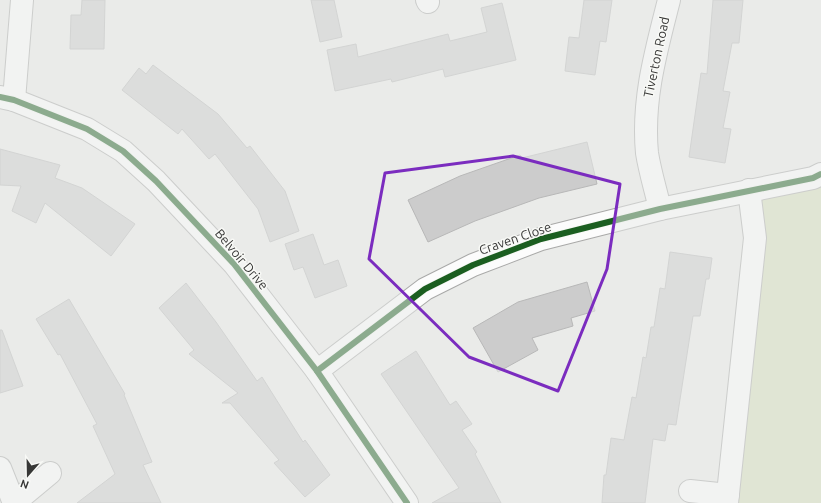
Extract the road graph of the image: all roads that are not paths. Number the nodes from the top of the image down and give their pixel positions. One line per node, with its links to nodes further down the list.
1 (22, 0): 3 (street)
2 (668, 0): 6 (street, Tiverton Road)
3 (7, 99): 7 (street, Belvoir Drive)
4 (821, 174): 5 (street, Craven Close)
5 (750, 190): 6 (street, Craven Close); 11 (street)
6 (660, 209): 7 (street, Craven Close)
7 (317, 371): 12 (street, Belvoir Drive)
8 (0, 468): 13 (street)
9 (50, 473): 13 (street)
10 (690, 492): 11 (street)
11 (727, 499)
12 (401, 501)
13 (14, 503)

